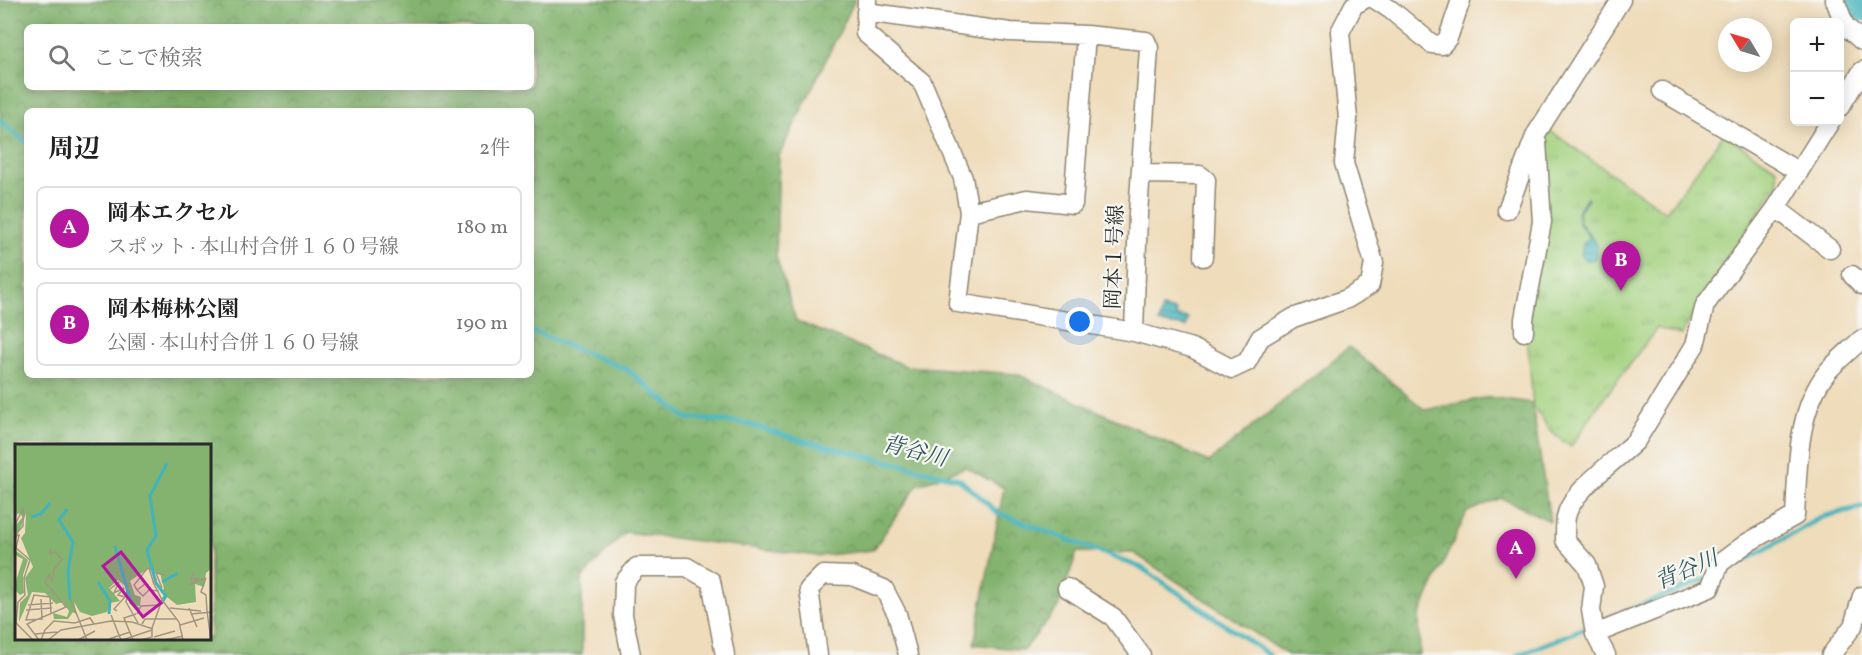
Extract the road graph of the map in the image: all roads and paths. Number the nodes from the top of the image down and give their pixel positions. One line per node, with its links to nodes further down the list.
1 (1363, 0): 21 (street, 岡本１号線)
2 (1376, 0): 3 (street)
3 (1461, 0)
4 (1621, 0): 13 (street)
5 (1835, 0): 8 (street)
6 (866, 6): 7 (street); 18 (street)
7 (1086, 35): 15 (street, 岡本１号線); 18 (street)
8 (1862, 41)
9 (1862, 71): 11 (street)
10 (1662, 91): 14 (street)
11 (1844, 99)
12 (1828, 126): 14 (street)
13 (1536, 134): 17 (street); 22 (street)
14 (1799, 172): 16 (street)
15 (1141, 174): 20 (street); 21 (street, 岡本１号線)
16 (1776, 208): 19 (street); 26 (street)
17 (1508, 210)
18 (969, 212): 21 (street)
19 (1830, 249)
20 (1203, 257)
21 (1134, 332)
22 (1524, 332)
23 (1862, 339): 26 (street)
24 (1067, 588): 31 (street)
25 (1862, 596): 33 (street)
26 (1595, 634): 32 (street)
27 (632, 655): 28 (street)
28 (725, 655)
29 (818, 655): 30 (street)
30 (908, 655)
31 (1141, 655)
32 (1606, 655)
33 (1831, 655)

